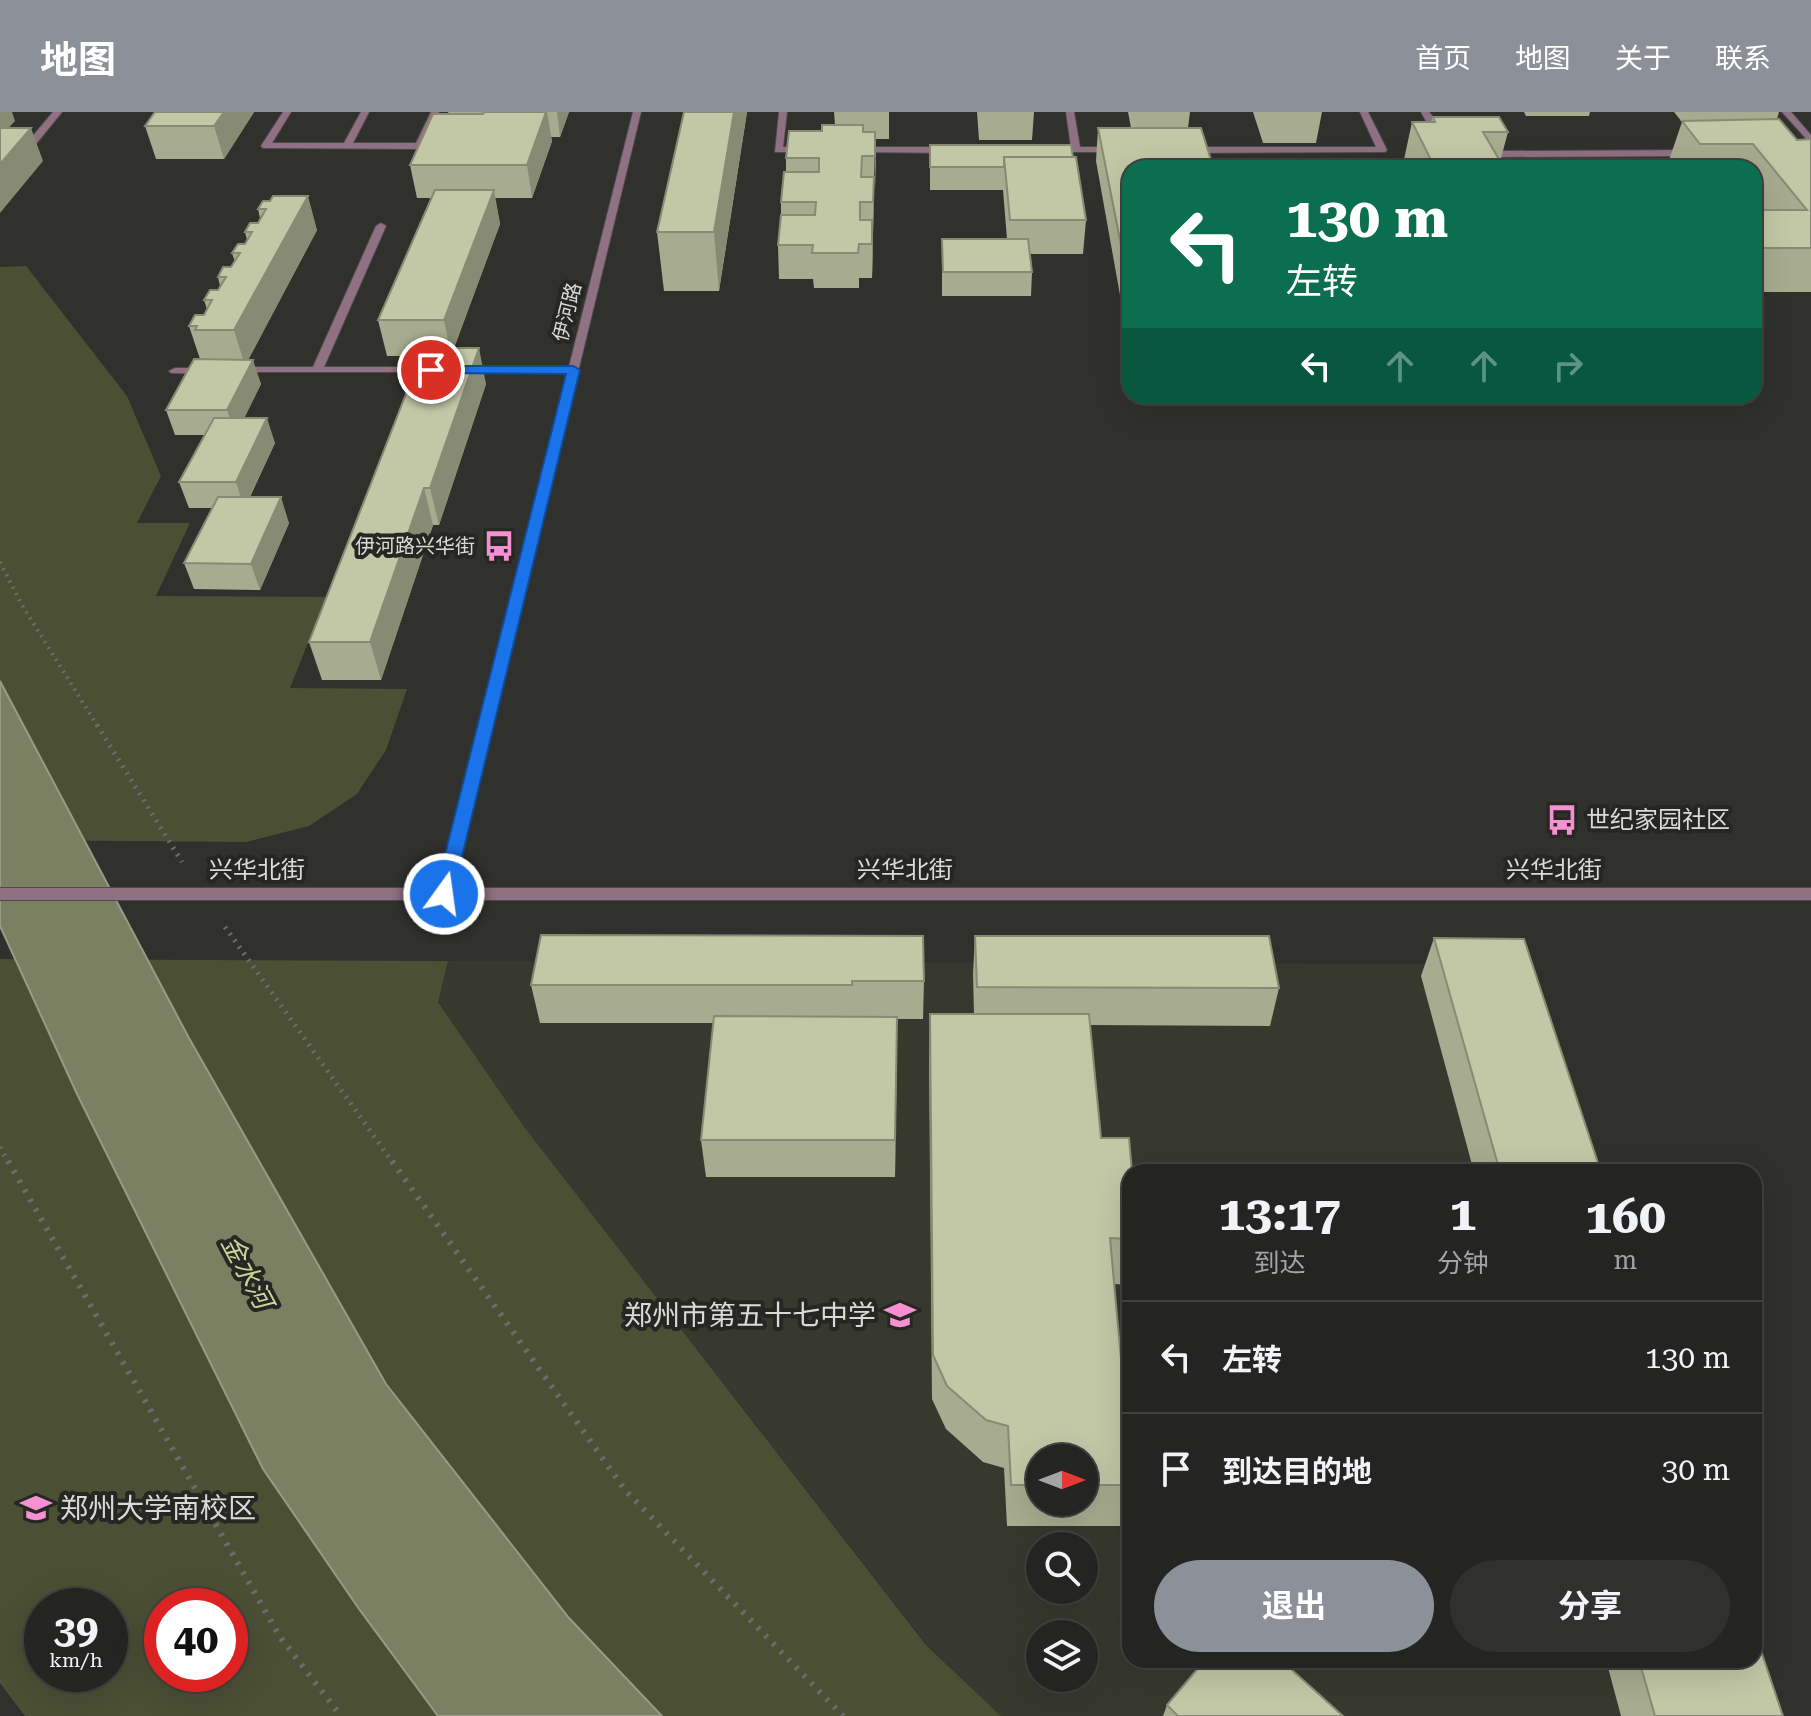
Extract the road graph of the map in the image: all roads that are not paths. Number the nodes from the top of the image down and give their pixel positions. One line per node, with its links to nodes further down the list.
1 (58, 112): 22 (street)
2 (287, 112): 14 (street)
3 (365, 112): 14 (street)
4 (435, 112): 14 (street)
5 (637, 112): 30 (street, 伊河路)
6 (783, 112): 15 (street)
7 (1070, 112): 19 (street)
8 (1364, 112): 21 (street)
9 (1425, 112): 11 (street)
10 (1786, 112): 12 (street)
11 (1458, 137)
12 (1811, 141)
13 (1472, 143): 24 (street)
14 (347, 146)
15 (824, 150)
16 (839, 150): 17 (street)
17 (960, 150)
18 (1047, 150): 19 (street)
19 (1076, 150): 20 (street)
20 (1137, 150)
21 (1183, 150)
22 (0, 152)
23 (1703, 153): 25 (street)
24 (1501, 154): 25 (street); 26 (street)
25 (1627, 154): 27 (street)
26 (1504, 160)
27 (1631, 160)
28 (381, 226): 29 (street)
29 (317, 370): 30 (street); 31 (street)
30 (573, 370): 33 (street, 伊河路)
31 (175, 371)
32 (0, 894): 33 (street, 兴华北街)
33 (444, 894): 34 (street, 兴华北街)
34 (1811, 894)

